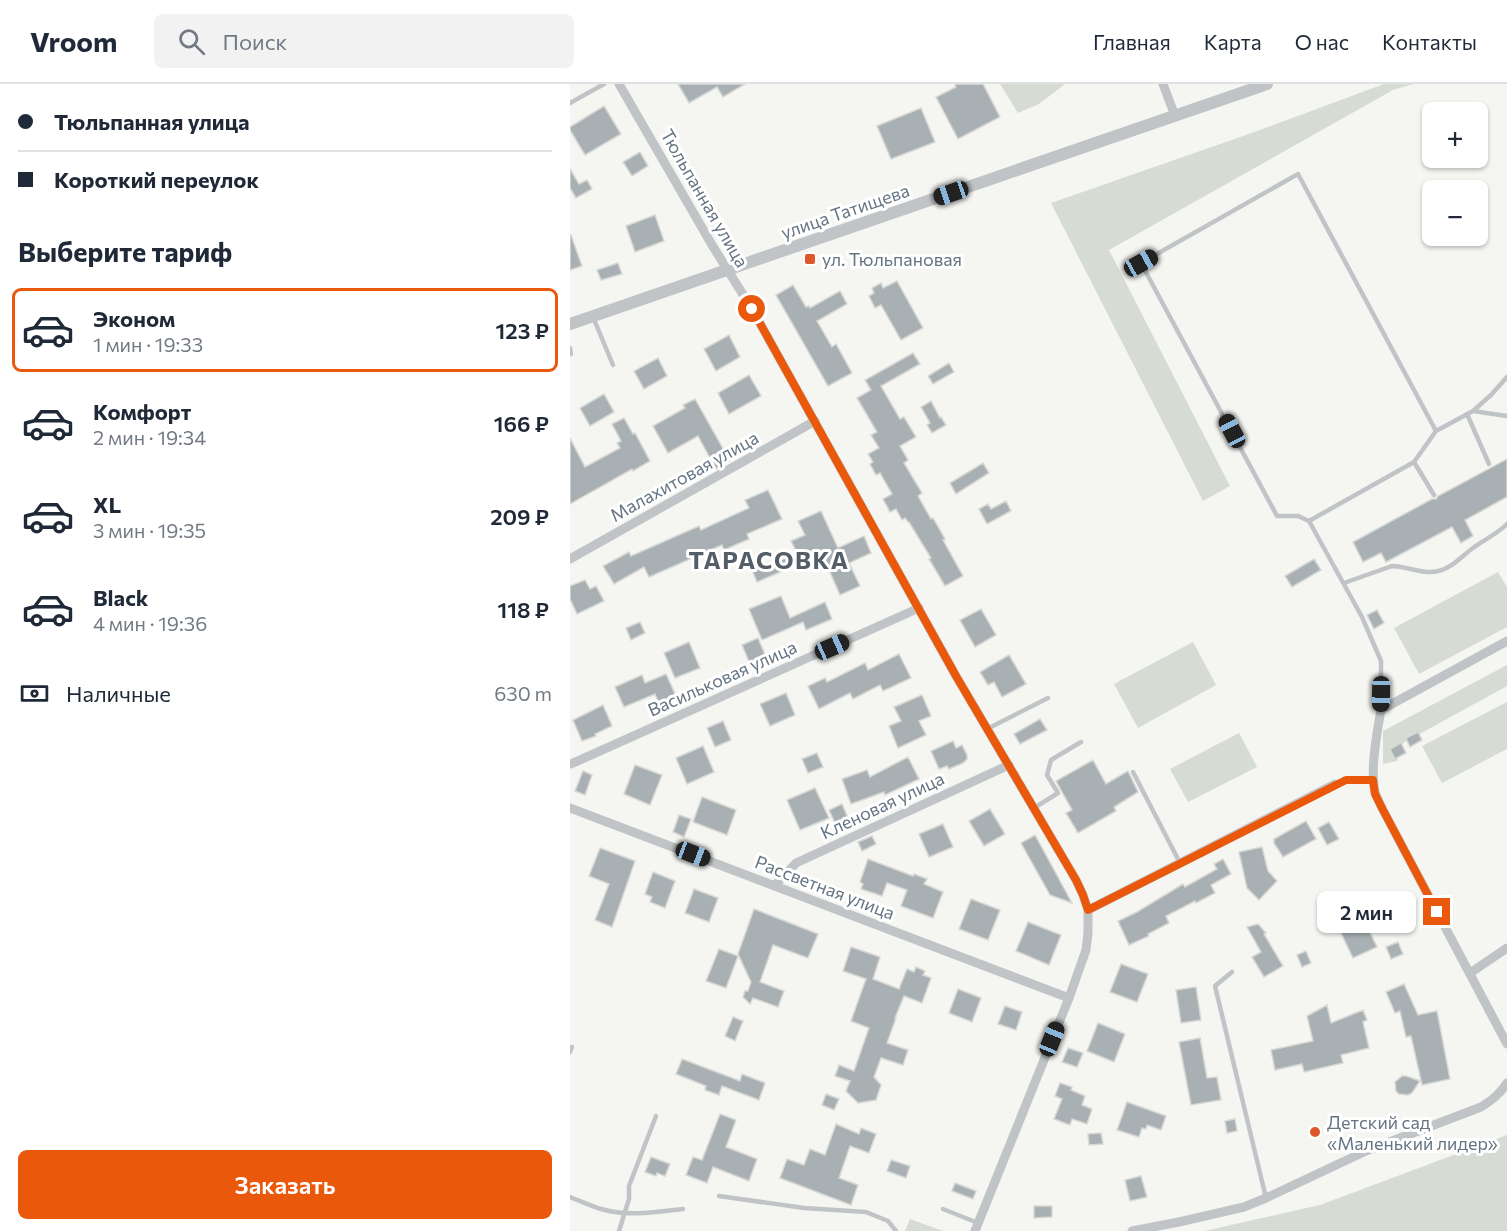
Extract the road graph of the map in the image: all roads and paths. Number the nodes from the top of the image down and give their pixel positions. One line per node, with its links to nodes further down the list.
1 (604, 84): 5 (lane)
2 (619, 84): 7 (street, Тюльпанная улица)
3 (1163, 84): 6 (street)
4 (1267, 84): 6 (street, улица Татищева)
5 (570, 103)
6 (1176, 116): 7 (street, улица Татищева)
7 (728, 271): 8 (street, улица Татищева); 17 (street, Тюльпанная улица)
8 (593, 317): 9 (street, улица Татищева); 12 (lane)
9 (570, 324)
10 (570, 348): 11 (lane)
11 (570, 354)
12 (613, 365)
13 (1507, 377): 14 (lane)
14 (1473, 411): 15 (lane); 16 (lane)
15 (1467, 414): 18 (lane); 20 (lane)
16 (1507, 416)
17 (815, 421): 24 (street, Малахитовая улица); 26 (street, Тюльпанная улица)
18 (1436, 431): 19 (lane); 22 (lane)
19 (1414, 462): 21 (lane); 22 (lane)
20 (1489, 464)
21 (1434, 495)
22 (1309, 521): 25 (lane)
23 (1507, 524): 25 (lane)
24 (570, 559)
25 (1344, 583): 29 (lane)
26 (919, 608): 30 (street, Тюльпанная улица); 32 (street, Васильковая улица)
27 (1507, 641): 29 (street)
28 (1048, 698): 30 (lane)
29 (1381, 710): 35 (street)
30 (987, 729): 33 (street, Тюльпанная улица)
31 (1081, 742): 38 (lane)
32 (571, 764)
33 (1009, 765): 38 (street, Тюльпанная улица); 40 (street, Кленовая улица)
34 (1133, 772): 39 (lane)
35 (1373, 780): 36 (lane); 44 (street)
36 (1335, 784): 39 (street)
37 (570, 808): 40 (street, Рассветная улица)
38 (1034, 808): 41 (street, Тюльпанная улица)
39 (1180, 863): 41 (street)
40 (775, 885): 45 (street, Рассветная улица)
41 (1088, 910): 45 (street, Тюльпанная улица)
42 (1507, 948): 44 (street)
43 (1232, 972): 51 (lane)
44 (1470, 973): 46 (street)
45 (1069, 998): 55 (street, Тюльпанная улица)
46 (1507, 1044)
47 (1507, 1083): 51 (street)
48 (656, 1116): 54 (lane)
49 (719, 1196): 57 (lane)
50 (570, 1197): 54 (lane)
51 (1266, 1198): 58 (street)
52 (683, 1209): 54 (lane)
53 (943, 1209): 55 (lane)
54 (625, 1213): 56 (lane)
55 (977, 1227)
56 (619, 1231)
57 (896, 1231)
58 (1132, 1231)

